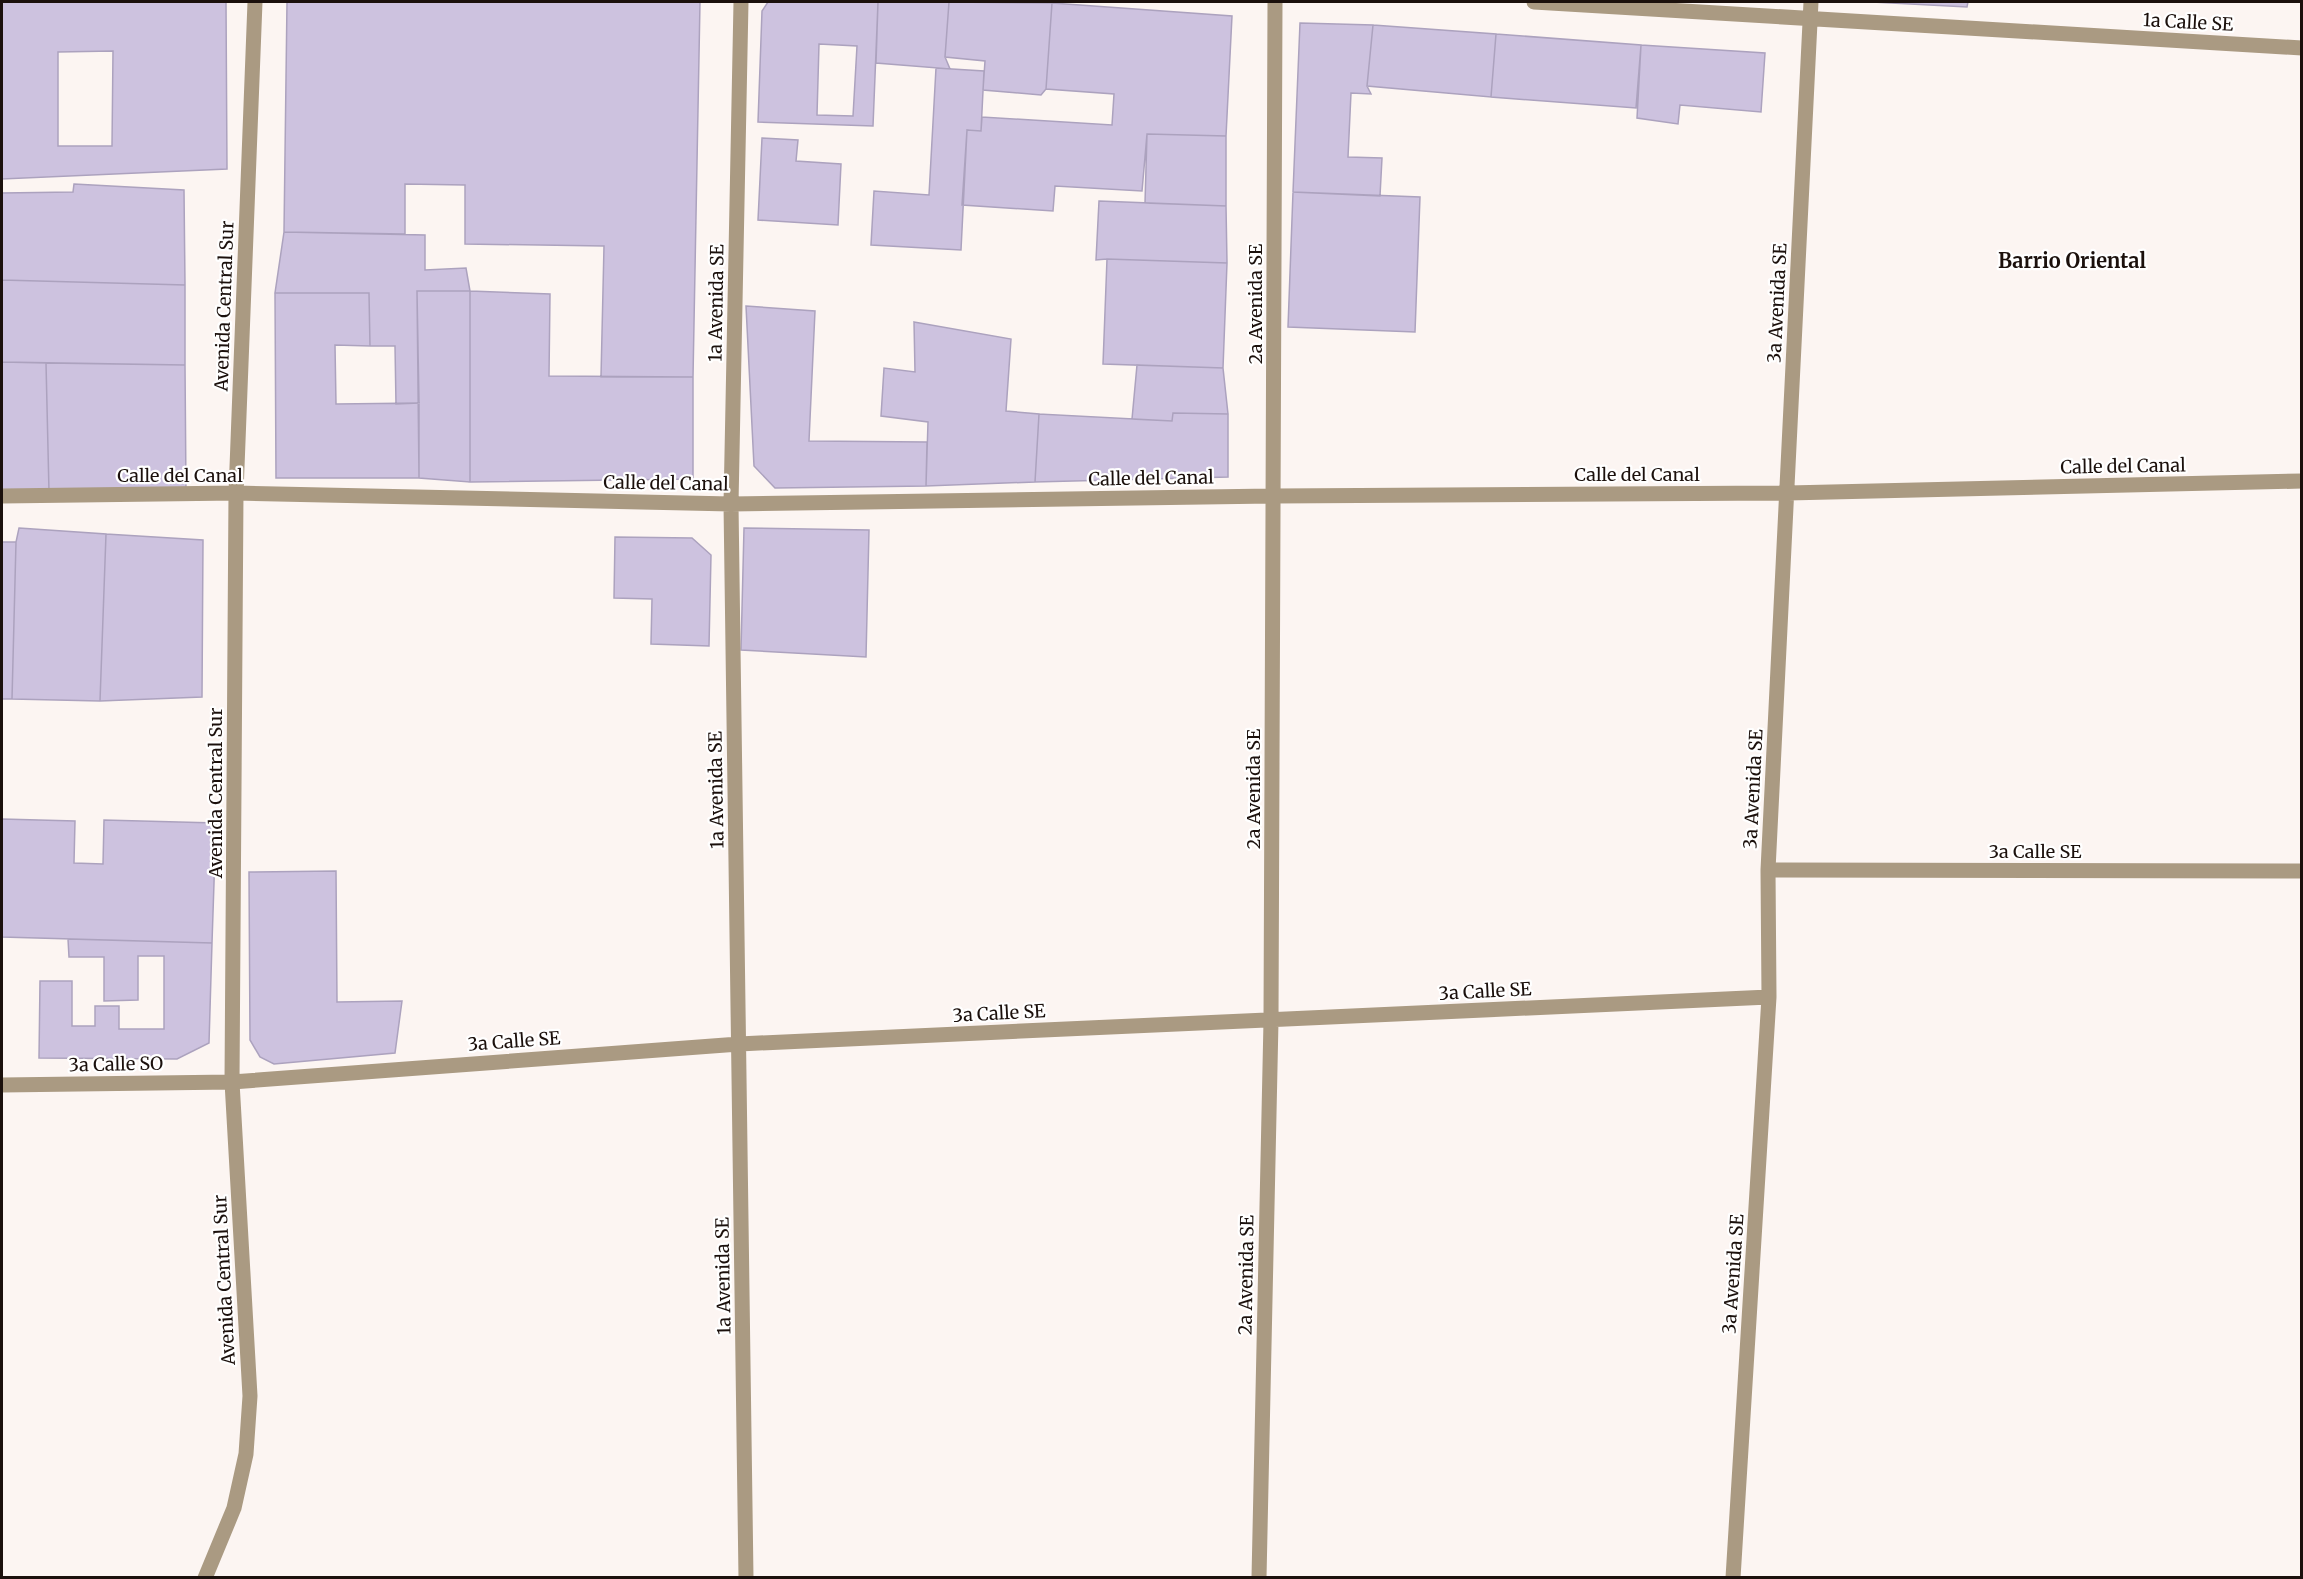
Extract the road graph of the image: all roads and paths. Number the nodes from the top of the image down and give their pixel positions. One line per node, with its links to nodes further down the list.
1 (255, 2): 9 (street, Avenida Central Sur)
2 (741, 2): 13 (street, 1a Avenida SE)
3 (1275, 2): 12 (street, 2a Avenida SE)
4 (1534, 2): 6 (street, 1a Calle SE)
5 (1811, 2): 6 (street, 3a Avenida SE)
6 (1810, 18): 7 (street, 1a Calle SE); 10 (street, 3a Avenida SE)
7 (2301, 48)
8 (2301, 481): 10 (street, Calle del Canal)
9 (236, 493): 11 (street, Calle del Canal); 13 (street, Calle del Canal); 19 (street, Avenida Central Sur)
10 (1788, 493): 12 (street, Calle del Canal); 14 (street, 3a Avenida SE)
11 (2, 496)
12 (1275, 496): 13 (street, Calle del Canal); 17 (street, 2a Avenida SE)
13 (731, 504): 18 (street, 1a Avenida SE)
14 (1768, 870): 15 (street, 3a Calle SE); 16 (street, 3a Avenida SE)
15 (2301, 871)
16 (1769, 997): 17 (street, 3a Calle SE); 24 (street, 3a Avenida SE)
17 (1270, 1021): 18 (street, 3a Calle SE); 23 (street, 2a Avenida SE)
18 (740, 1044): 19 (street, 3a Calle SE); 22 (street, 1a Avenida SE)
19 (232, 1082): 20 (street, 3a Calle SO); 21 (street, Avenida Central Sur)
20 (2, 1085)
21 (206, 1578)
22 (746, 1578)
23 (1259, 1578)
24 (1734, 1578)

